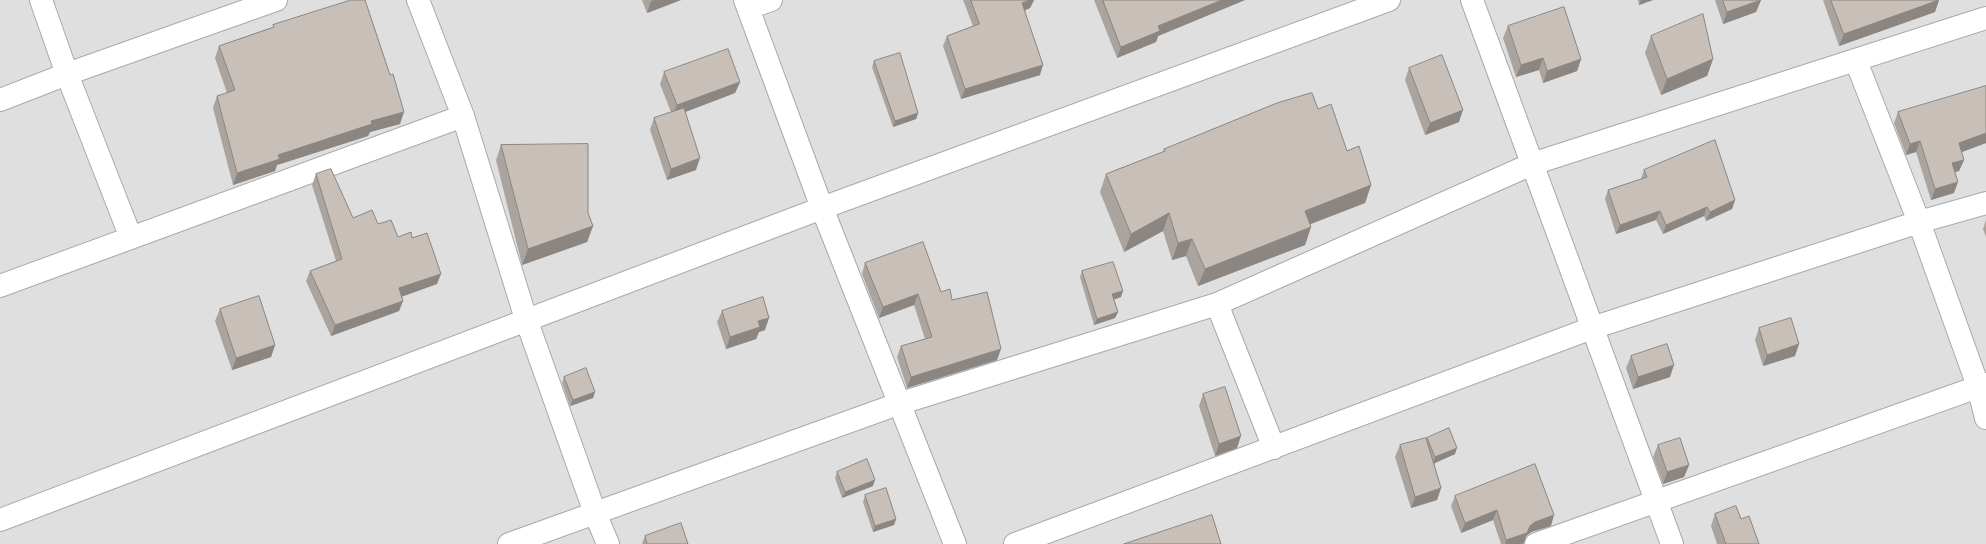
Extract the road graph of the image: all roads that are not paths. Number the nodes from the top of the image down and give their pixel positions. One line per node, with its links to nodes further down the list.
1 (41, 0): 10 (street)
2 (276, 0): 10 (street)
3 (418, 0): 12 (street)
4 (771, 0): 7 (street)
5 (1389, 0): 15 (street)
6 (1472, 0): 13 (street)
7 (746, 4): 15 (street)
8 (1986, 18): 9 (street)
9 (1856, 61): 13 (street); 16 (street)
10 (67, 74): 11 (street); 17 (street)
11 (0, 100)
12 (463, 116): 17 (street); 20 (street)
13 (1532, 164): 19 (street); 21 (street)
14 (1986, 203): 16 (street)
15 (822, 208): 20 (street); 23 (street)
16 (1919, 222): 21 (street); 22 (street)
17 (131, 238): 18 (street)
18 (0, 286)
19 (1217, 304): 23 (street); 25 (street)
20 (526, 319): 27 (street); 28 (street)
21 (1592, 328): 25 (street); 26 (street)
22 (1982, 385): 24 (street); 26 (street)
23 (898, 404): 27 (street); 31 (street)
24 (1986, 418)
25 (1274, 448): 32 (street)
26 (1656, 500): 33 (street); 34 (street)
27 (595, 513): 29 (street); 30 (street)
28 (0, 520)
29 (509, 544)
30 (608, 544)
31 (954, 544)
32 (1015, 544)
33 (1536, 544)
34 (1672, 544)

